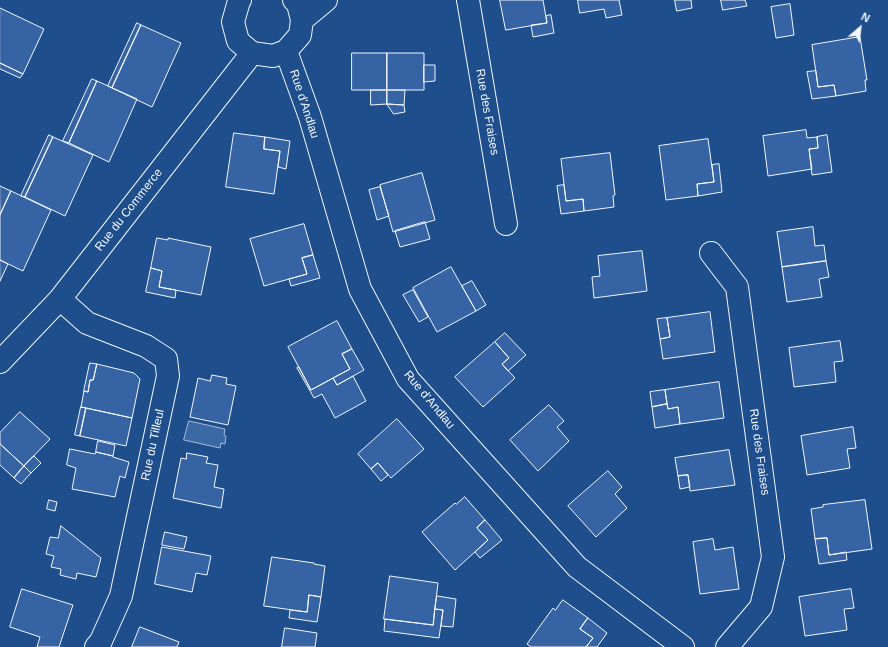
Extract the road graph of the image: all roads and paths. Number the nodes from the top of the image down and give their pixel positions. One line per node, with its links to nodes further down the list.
1 (236, 0): 7 (street)
2 (294, 0): 5 (street)
3 (326, 0): 5 (street)
4 (468, 0): 8 (street, Rue des Fraises)
5 (302, 20): 6 (street)
6 (286, 51): 7 (street); 13 (street, Rue d'Andlau)
7 (252, 53): 10 (street, Rue du Commerce)
8 (506, 224)
9 (711, 253): 14 (street, Rue des Fraises)
10 (60, 299): 11 (street, Rue du Commerce); 12 (street, Rue du Tilleul)
11 (0, 362)
12 (96, 647)
13 (682, 647)
14 (727, 647)

